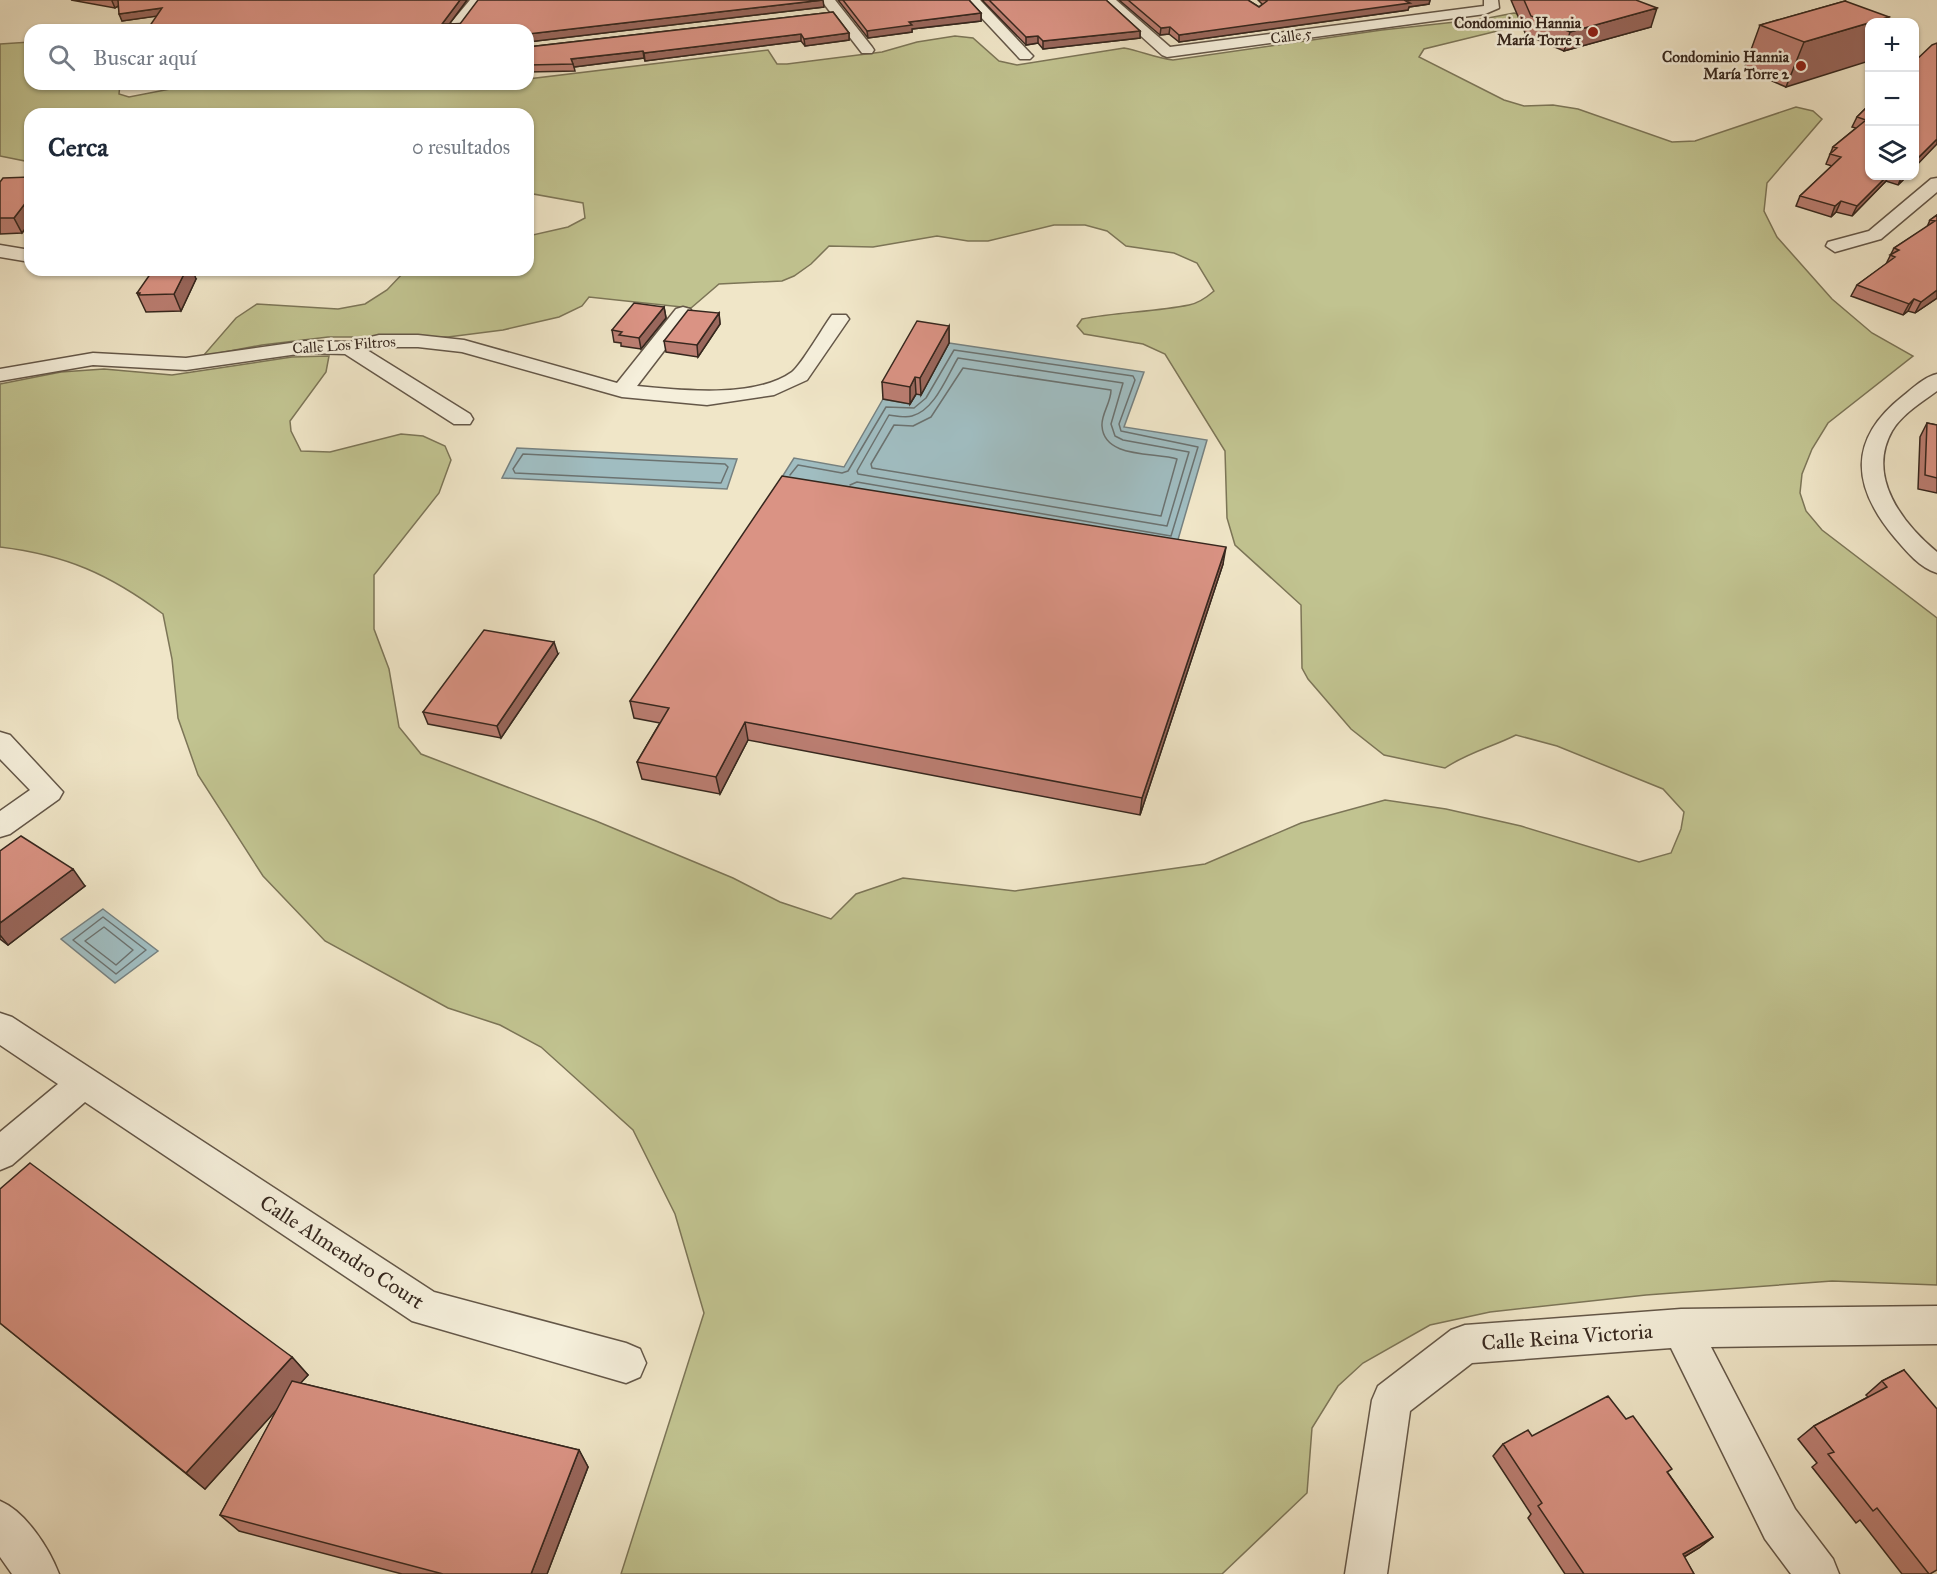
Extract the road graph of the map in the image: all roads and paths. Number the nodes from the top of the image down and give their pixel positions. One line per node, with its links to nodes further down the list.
1 (478, 0): 6 (street)
2 (972, 0): 8 (street)
3 (1108, 0): 4 (street, Calle 5)
4 (1491, 4)
5 (830, 8): 7 (street)
6 (458, 24)
7 (867, 50)
8 (1025, 56)
9 (1937, 183): 10 (street)
10 (1836, 246)
11 (0, 251): 12 (street)
12 (24, 255)
13 (683, 313): 18 (street)
14 (839, 319): 18 (street, Calle Los Filtros)
15 (350, 348): 16 (street, Calle Los Filtros); 18 (street, Calle Los Filtros); 19 (street)
16 (0, 375)
17 (1937, 380): 20 (street)
18 (622, 391)
19 (462, 419)
20 (1937, 565)
21 (0, 742): 22 (street)
22 (0, 826)
23 (0, 1027): 24 (street, Calle Almendro Court)
24 (84, 1082): 25 (street); 28 (street, Calle Almendro Court)
25 (0, 1154)
26 (1937, 1325): 27 (street, Calle Reina Victoria)
27 (1680, 1329): 31 (street, Calle Reina Victoria); 32 (street)
28 (626, 1363)
29 (0, 1522): 30 (street)
30 (38, 1574)
31 (1366, 1574)
32 (1818, 1574)

